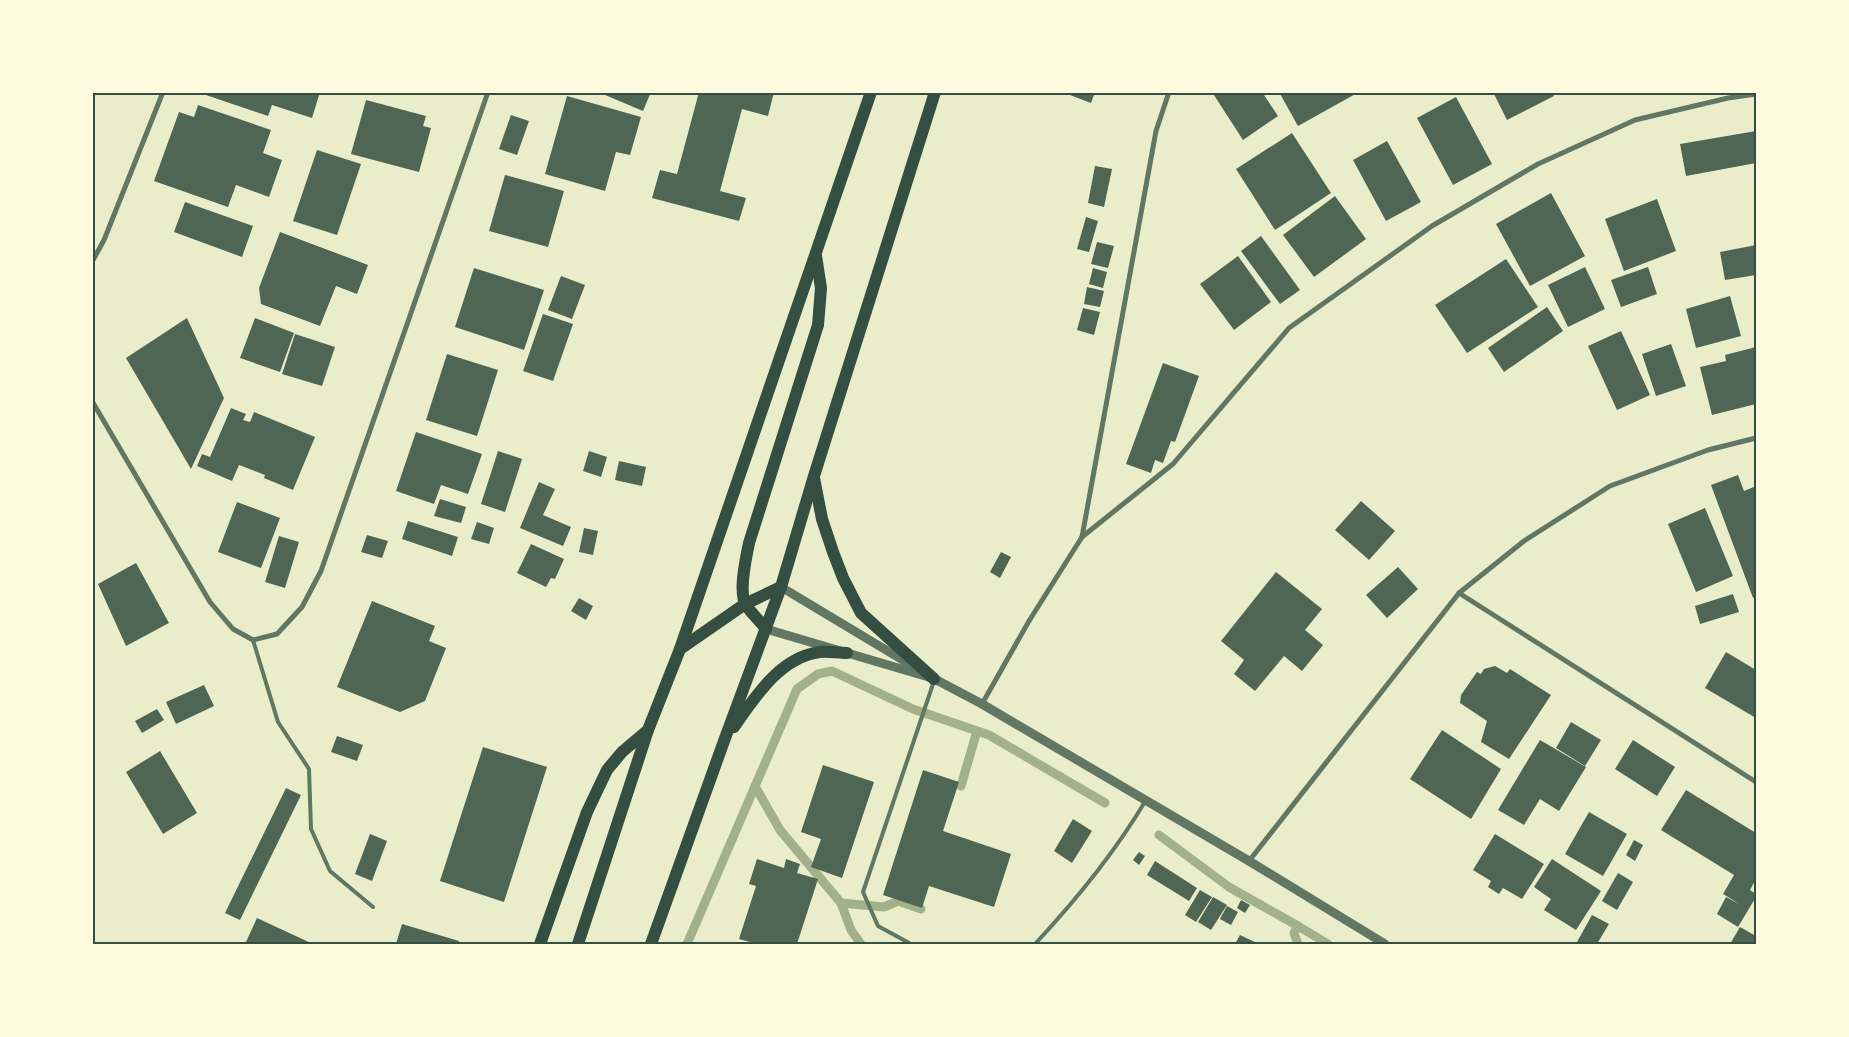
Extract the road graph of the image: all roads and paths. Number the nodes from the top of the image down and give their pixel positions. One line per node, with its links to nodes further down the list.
1 (163, 92): 8 (street)
2 (488, 92): 17 (street)
3 (871, 92): 7 (main road)
4 (935, 92): 11 (main road)
5 (1169, 92): 12 (street)
6 (1756, 94): 12 (street)
7 (815, 255): 15 (main road); 18 (main road)
8 (92, 262)
9 (92, 401): 17 (street)
10 (1756, 438): 14 (street)
11 (814, 476): 13 (main road); 20 (main road)
12 (1082, 537): 21 (street)
13 (781, 587): 15 (main road); 16 (main road); 20 (street)
14 (1459, 593): 24 (street); 26 (street)
15 (745, 604): 16 (main road); 18 (main road)
16 (766, 629): 19 (street); 23 (main road)
17 (253, 640): 27 (lane)
18 (680, 649): 22 (main road)
19 (847, 653): 20 (street); 23 (main road)
20 (934, 679): 21 (street); 31 (lane)
21 (982, 704): 25 (street)
22 (648, 730): 28 (main road); 29 (main road)
23 (724, 741): 30 (main road)
24 (1756, 782)
25 (1146, 800): 26 (street); 32 (lane)
26 (1249, 862): 33 (street)
27 (374, 907)
28 (540, 944)
29 (578, 944)
30 (651, 944)
31 (911, 944)
32 (1035, 944)
33 (1385, 944)

